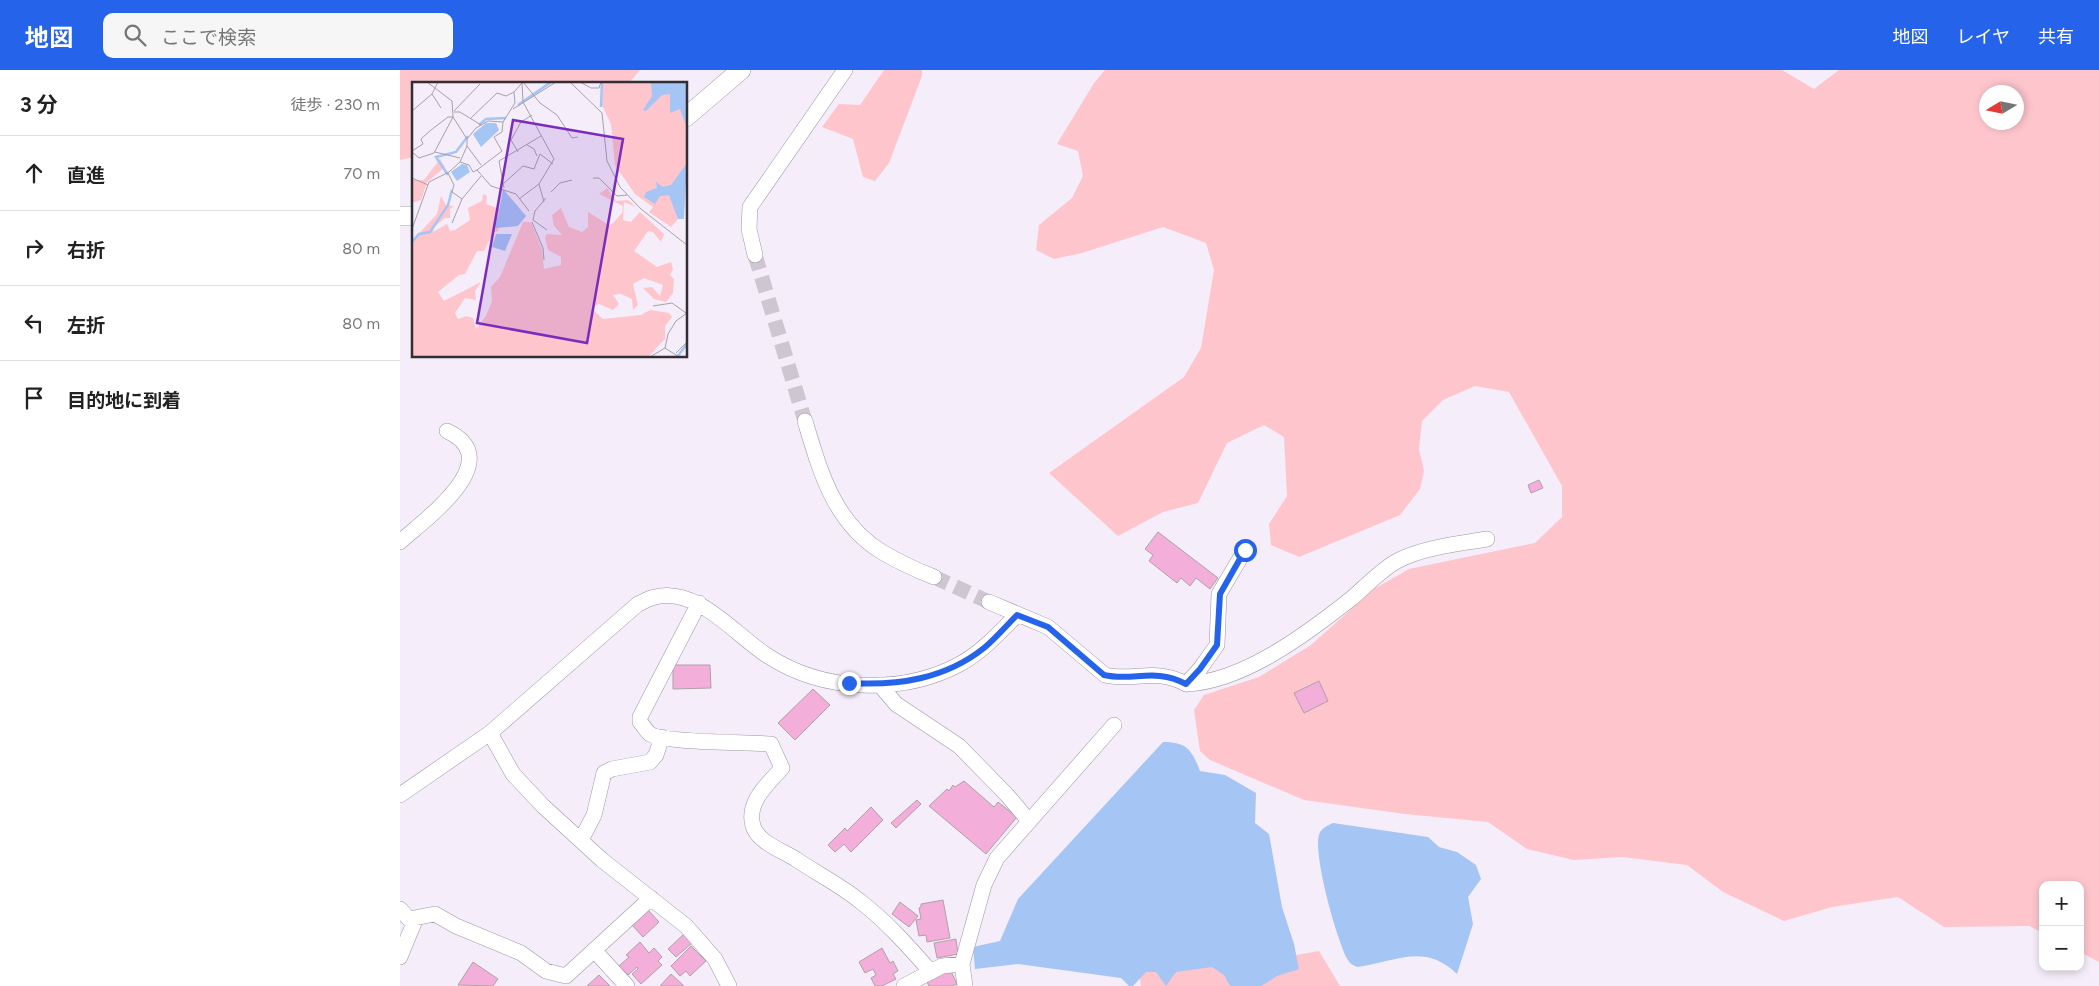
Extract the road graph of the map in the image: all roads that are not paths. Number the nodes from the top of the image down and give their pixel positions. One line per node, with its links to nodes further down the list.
1 (741, 70): 3 (main road)
2 (845, 70): 4 (street)
3 (688, 114)
4 (755, 255)
5 (805, 421): 10 (street)
6 (447, 431): 8 (street)
7 (1488, 539): 14 (street)
8 (400, 542)
9 (1245, 550): 14 (street)
10 (934, 577)
11 (989, 602): 13 (street)
12 (699, 603): 15 (street); 17 (street); 18 (street)
13 (1017, 615): 14 (street); 15 (street)
14 (1186, 684)
15 (880, 685): 20 (street)
16 (1114, 725): 20 (street)
17 (490, 733): 19 (street); 21 (street)
18 (662, 737): 21 (street); 28 (street)
19 (400, 795)
20 (1029, 821): 27 (street)
21 (581, 840): 22 (street)
22 (651, 898): 25 (street); 30 (street)
23 (400, 909): 24 (street)
24 (416, 918): 25 (street); 26 (street)
25 (594, 950): 29 (street)
26 (400, 957)
27 (962, 964): 28 (street); 32 (street)
28 (931, 972): 31 (street)
29 (627, 986)
30 (730, 986)
31 (904, 986)
32 (965, 986)

